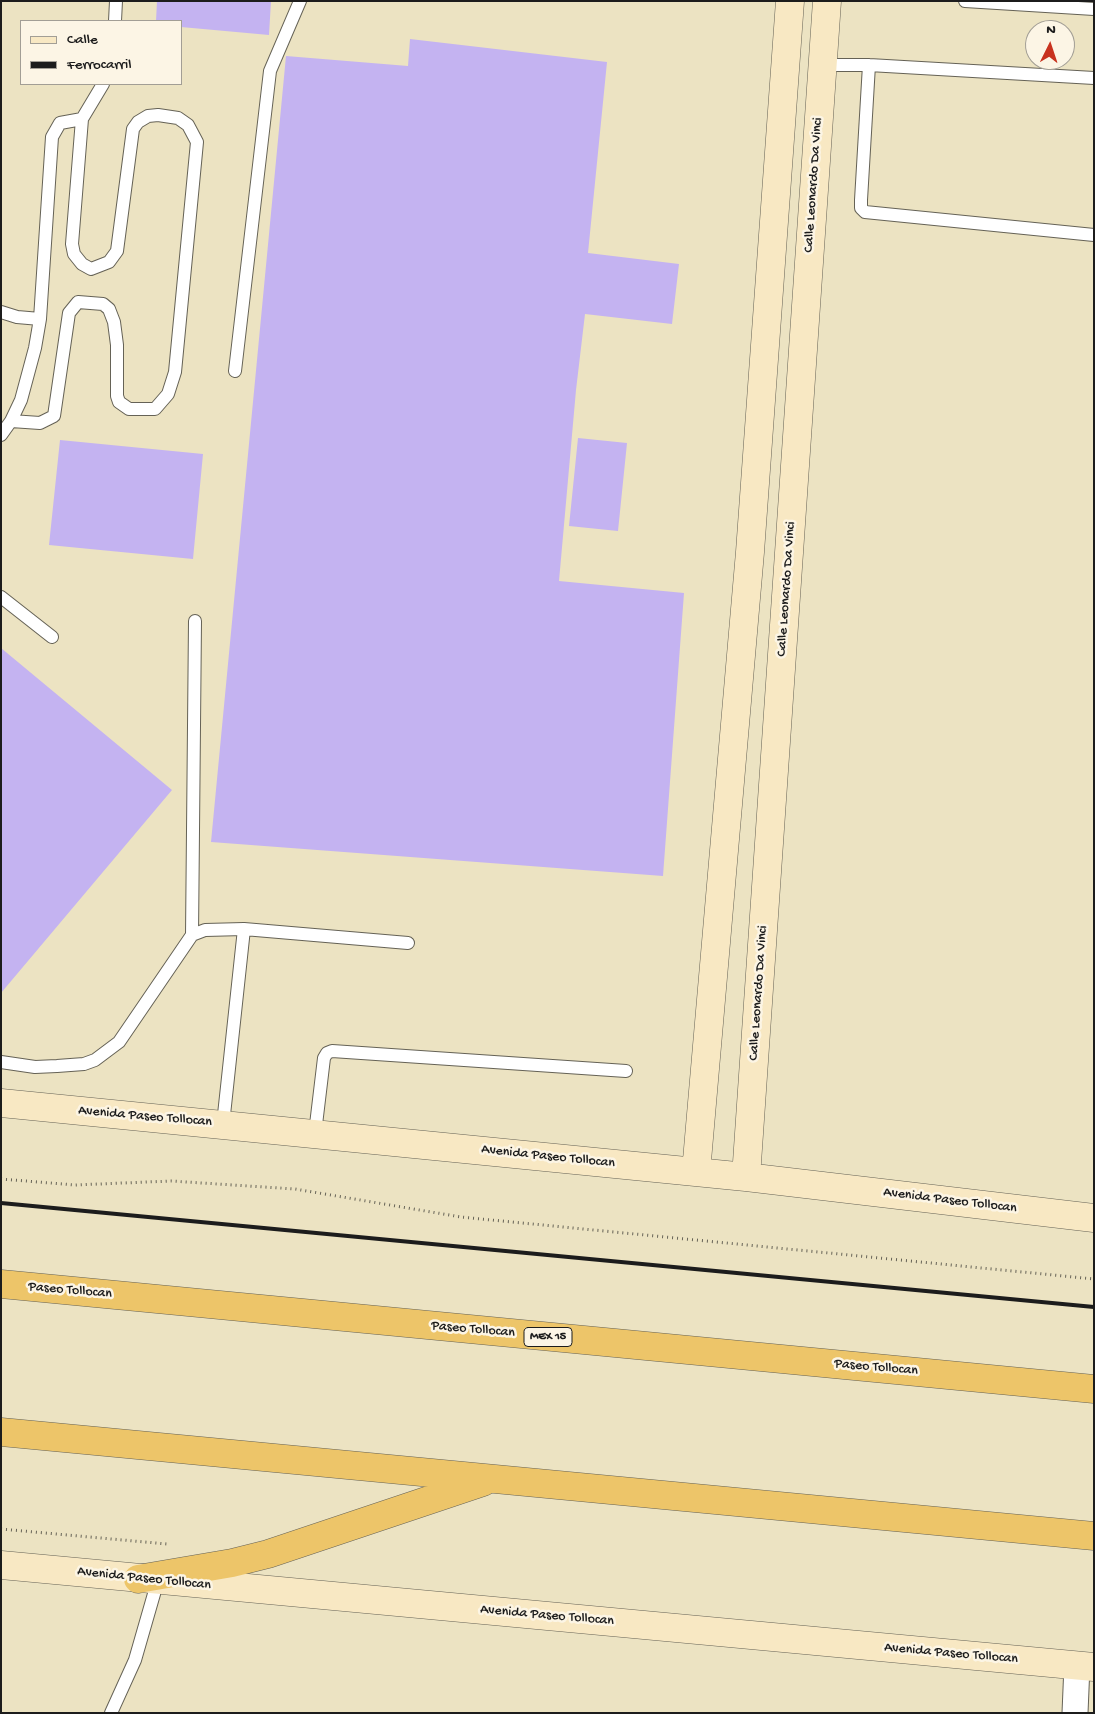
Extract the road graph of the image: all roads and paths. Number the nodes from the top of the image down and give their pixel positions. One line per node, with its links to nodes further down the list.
1 (116, 1): 7 (lane)
2 (300, 1): 16 (lane)
3 (790, 1): 30 (main road)
4 (827, 1): 8 (main road, Calle Leonardo Da Vinci)
5 (965, 1): 6 (lane)
6 (1094, 9)
7 (115, 20)
8 (822, 64): 9 (lane); 31 (main road, Calle Leonardo Da Vinci)
9 (869, 65): 10 (lane); 13 (lane)
10 (1094, 78)
11 (102, 85): 12 (lane)
12 (82, 119): 15 (lane); 17 (lane)
13 (1094, 235)
14 (1, 312): 15 (lane)
15 (40, 319): 17 (lane)
16 (235, 371)
17 (11, 421): 18 (lane)
18 (1, 435)
19 (1, 597): 21 (lane)
20 (195, 621): 23 (lane)
21 (52, 638)
22 (244, 929): 23 (lane); 24 (lane); 28 (lane)
23 (192, 935): 25 (lane)
24 (408, 943)
25 (1, 1062)
26 (626, 1070): 29 (lane)
27 (1, 1103): 28 (main road, Avenida Paseo Tollocan)
28 (223, 1124): 29 (main road, Avenida Paseo Tollocan)
29 (315, 1133): 30 (main road, Avenida Paseo Tollocan)
30 (696, 1172): 31 (main road, Avenida Paseo Tollocan)
31 (746, 1177): 33 (main road, Avenida Paseo Tollocan)
32 (1, 1179): 34 (path)
33 (1094, 1218)
34 (1094, 1279)
35 (1, 1284): 36 (highway, Paseo Tollocan / MEX 15)
36 (1094, 1389)
37 (1, 1432): 38 (highway)
38 (492, 1478): 39 (highway); 41 (highway)
39 (1094, 1536)
40 (1, 1565): 41 (main road, Avenida Paseo Tollocan)
41 (148, 1580): 42 (main road, Avenida Paseo Tollocan); 43 (lane)
42 (1086, 1666): 44 (street)
43 (110, 1713)
44 (1075, 1713)

